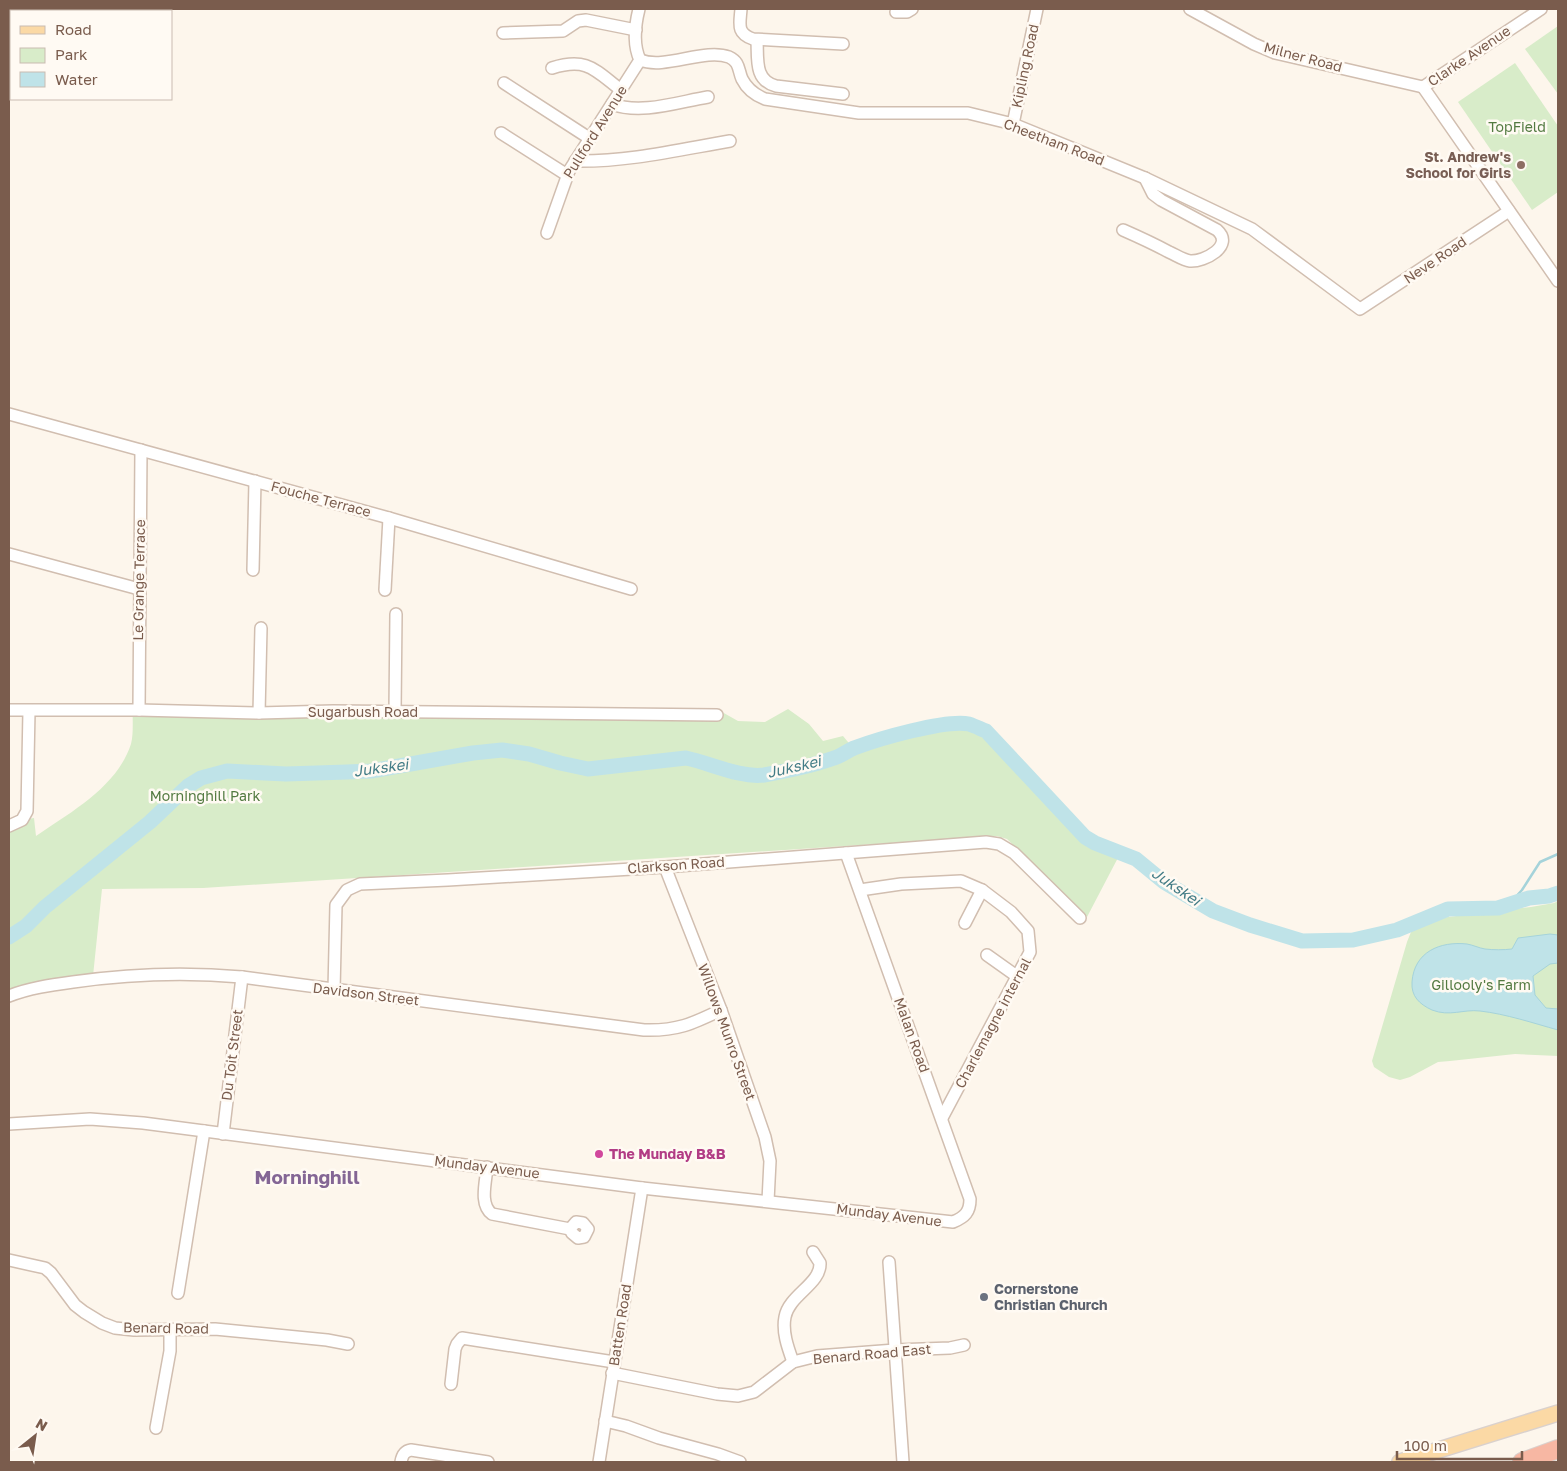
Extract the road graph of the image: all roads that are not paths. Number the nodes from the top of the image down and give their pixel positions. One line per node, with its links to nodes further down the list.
1 (639, 9): 8 (street)
2 (740, 9): 10 (street)
3 (912, 9): 7 (street)
4 (1036, 9): 20 (street, Kipling Road)
5 (1190, 9): 15 (street, Milner Road)
6 (1541, 9): 15 (street, Clarke Avenue)
7 (896, 12)
8 (636, 30): 9 (street); 12 (street)
9 (503, 33)
10 (756, 40): 11 (street); 17 (street)
11 (843, 44)
12 (640, 60): 16 (street, Pullford Avenue); 20 (street, Cheetham Road)
13 (552, 68): 16 (street)
14 (504, 83): 22 (street)
15 (1423, 87): 27 (street)
16 (621, 90): 19 (street, Pullford Avenue)
17 (843, 94)
18 (708, 98): 19 (street)
19 (612, 104): 22 (street, Pullford Avenue)
20 (1013, 124): 26 (street, Cheetham Road)
21 (501, 133): 25 (street)
22 (589, 138): 24 (street, Pullford Avenue)
23 (730, 141): 24 (street)
24 (574, 161): 25 (street, Pullford Avenue)
25 (566, 175): 29 (street, Pullford Avenue)
26 (1145, 178): 28 (street); 31 (street, Cheetham Road)
27 (1508, 211): 30 (street); 31 (street, Neve Road)
28 (1123, 230)
29 (547, 233)
30 (1558, 281)
31 (1360, 309)
32 (9, 414): 33 (street, Fouche Terrace)
33 (141, 450): 34 (street, Fouche Terrace); 39 (street, Le Grange Terrace)
34 (255, 481): 35 (street, Fouche Terrace); 37 (street)
35 (389, 518): 38 (street, Fouche Terrace); 40 (street)
36 (9, 554): 39 (street)
37 (253, 570)
38 (631, 588)
39 (139, 589): 44 (street, Le Grange Terrace)
40 (385, 590)
41 (396, 614): 46 (street)
42 (261, 628): 47 (street)
43 (9, 710): 45 (street, Sugarbush Road)
44 (139, 710): 45 (street, Sugarbush Road); 47 (street, Sugarbush Road)
45 (29, 711): 49 (street)
46 (395, 711): 47 (street, Sugarbush Road); 48 (street, Sugarbush Road)
47 (259, 713)
48 (717, 715)
49 (9, 826)
50 (846, 853): 51 (street, Clarkson Road); 52 (street, Malan Road); 54 (street, Clarkson Road)
51 (665, 866): 59 (street, Clarkson Road); 61 (street, Willows Munro Street)
52 (860, 890): 53 (street, Charlemagne internal); 62 (street, Malan Road)
53 (982, 890): 55 (street); 58 (street, Charlemagne internal)
54 (1080, 918)
55 (966, 923)
56 (987, 955): 58 (street)
57 (242, 977): 59 (street, Davidson Street); 60 (street, Davidson Street); 65 (street, Du Toit Street)
58 (1018, 977): 62 (street, Charlemagne internal)
59 (334, 990): 61 (street, Davidson Street)
60 (9, 996)
61 (721, 1010): 68 (street, Willows Munro Street)
62 (942, 1118): 69 (street, Malan Road)
63 (9, 1124): 64 (street, Munday Avenue)
64 (204, 1131): 65 (street, Munday Avenue); 74 (street)
65 (223, 1134): 66 (street, Munday Avenue)
66 (487, 1167): 67 (street, Munday Avenue); 70 (street)
67 (642, 1188): 68 (street, Munday Avenue); 80 (street, Batten Road)
68 (768, 1201): 69 (street, Munday Avenue)
69 (964, 1218)
70 (570, 1228)
71 (813, 1252): 79 (street)
72 (9, 1260): 75 (street, Benard Road)
73 (889, 1262): 78 (street)
74 (178, 1293)
75 (168, 1330): 76 (street, Benard Road); 84 (street)
76 (348, 1344)
77 (964, 1345): 78 (street, Benard Road East)
78 (895, 1350): 79 (street, Benard Road East); 90 (street)
79 (793, 1362): 80 (street, Benard Road East)
80 (613, 1367): 81 (street); 83 (street, Batten Road)
81 (451, 1384)
82 (1558, 1413): 91 (main road)
83 (605, 1421): 88 (street, Batten Road); 89 (street)
84 (156, 1428)
85 (1558, 1449): 92 (highway)
86 (400, 1462): 87 (street)
87 (488, 1462)
88 (598, 1462)
89 (740, 1462)
90 (903, 1462)
91 (1400, 1462)
92 (1522, 1462)

